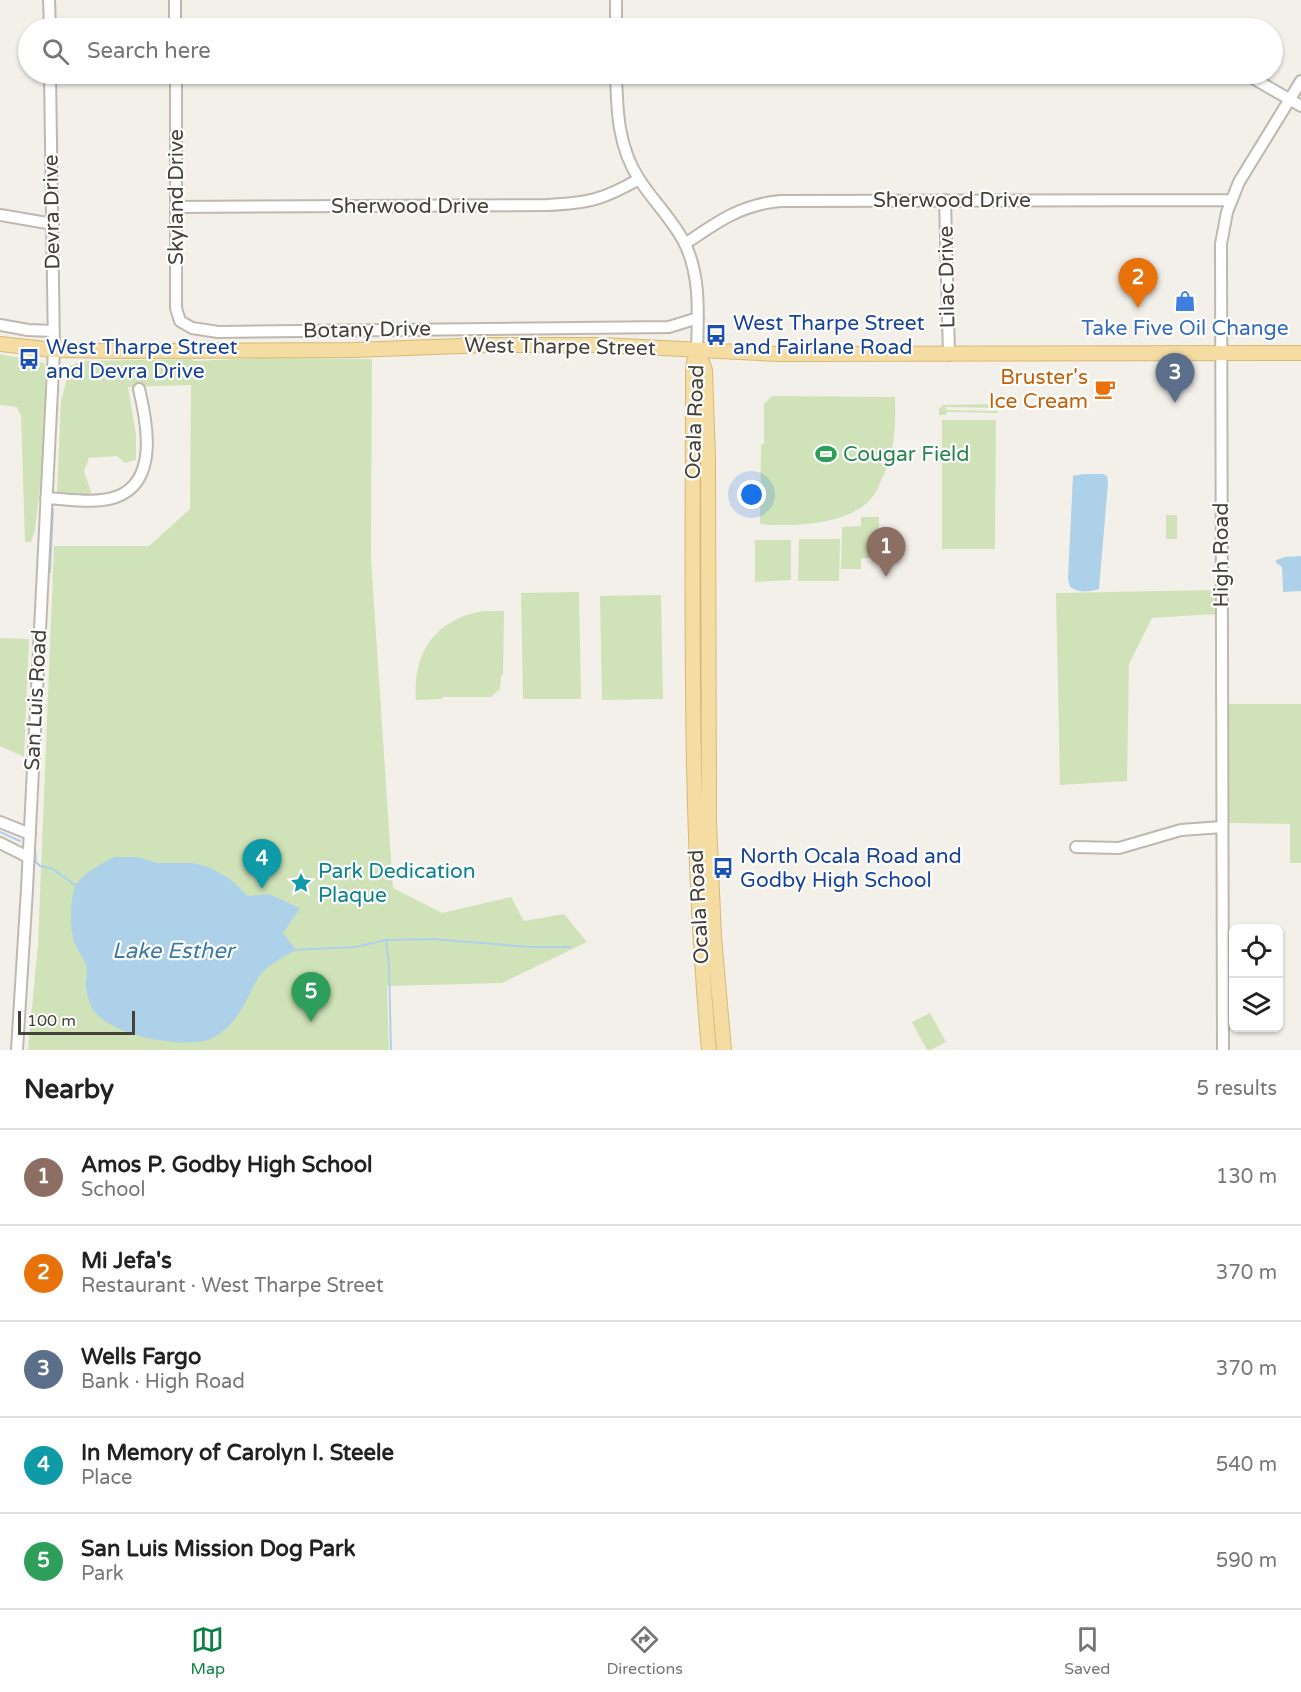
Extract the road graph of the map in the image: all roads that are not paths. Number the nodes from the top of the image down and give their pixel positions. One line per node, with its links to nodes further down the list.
1 (49, 0): 4 (street)
2 (175, 0): 5 (street)
3 (616, 0): 6 (street)
4 (50, 18)
5 (175, 18)
6 (616, 18)
7 (1301, 81): 12 (street, High Road)
8 (50, 84): 19 (street, Devra Drive)
9 (176, 84): 17 (street, Skyland Drive)
10 (616, 84): 14 (street)
11 (1263, 84): 12 (street)
12 (1290, 99): 13 (street); 16 (street, High Road)
13 (1301, 106)
14 (639, 179): 17 (street, Sherwood Drive); 20 (street)
15 (945, 200): 16 (street, Sherwood Drive); 20 (street, Sherwood Drive); 30 (street, Lilac Drive)
16 (1231, 200): 28 (street, High Road)
17 (176, 207): 22 (street, Skyland Drive)
18 (0, 215): 19 (street)
19 (53, 224): 24 (street, Devra Drive)
20 (685, 244): 21 (street)
21 (698, 318): 22 (street, Botany Drive); 27 (street)
22 (180, 321)
23 (0, 325): 24 (street)
24 (53, 331): 26 (street, Devra Drive)
25 (0, 344): 26 (main road, West Tharpe Street)
26 (54, 350): 27 (main road, West Tharpe Street); 32 (street, San Luis Road)
27 (698, 350): 30 (main road, West Tharpe Street); 33 (main road, Ocala Road); 34 (main road, Ocala Road)
28 (1220, 352): 29 (main road, West Tharpe Street); 30 (main road, West Tharpe Street); 40 (street, High Road)
29 (1301, 353)
30 (949, 355)
31 (139, 389): 32 (street)
32 (46, 498): 41 (street, San Luis Road)
33 (693, 515): 34 (main road); 35 (main road, Ocala Road)
34 (708, 515): 36 (main road, Ocala Road)
35 (694, 777): 36 (main road); 37 (main road, Ocala Road)
36 (709, 777): 38 (main road, Ocala Road)
37 (694, 796): 38 (main road); 45 (main road, Ocala Road)
38 (709, 796): 46 (main road, Ocala Road)
39 (0, 822): 41 (street)
40 (1222, 827): 43 (street); 51 (street, High Road)
41 (30, 834): 44 (street, San Luis Road)
42 (0, 843): 44 (street)
43 (1076, 847)
44 (28, 857): 48 (street, San Luis Road)
45 (698, 908): 46 (main road); 47 (main road, Ocala Road)
46 (713, 915): 47 (main road, Ocala Road)
47 (714, 1015): 49 (main road, Ocala Road); 50 (main road, Ocala Road)
48 (17, 1050)
49 (709, 1050)
50 (724, 1050)
51 (1222, 1050)

